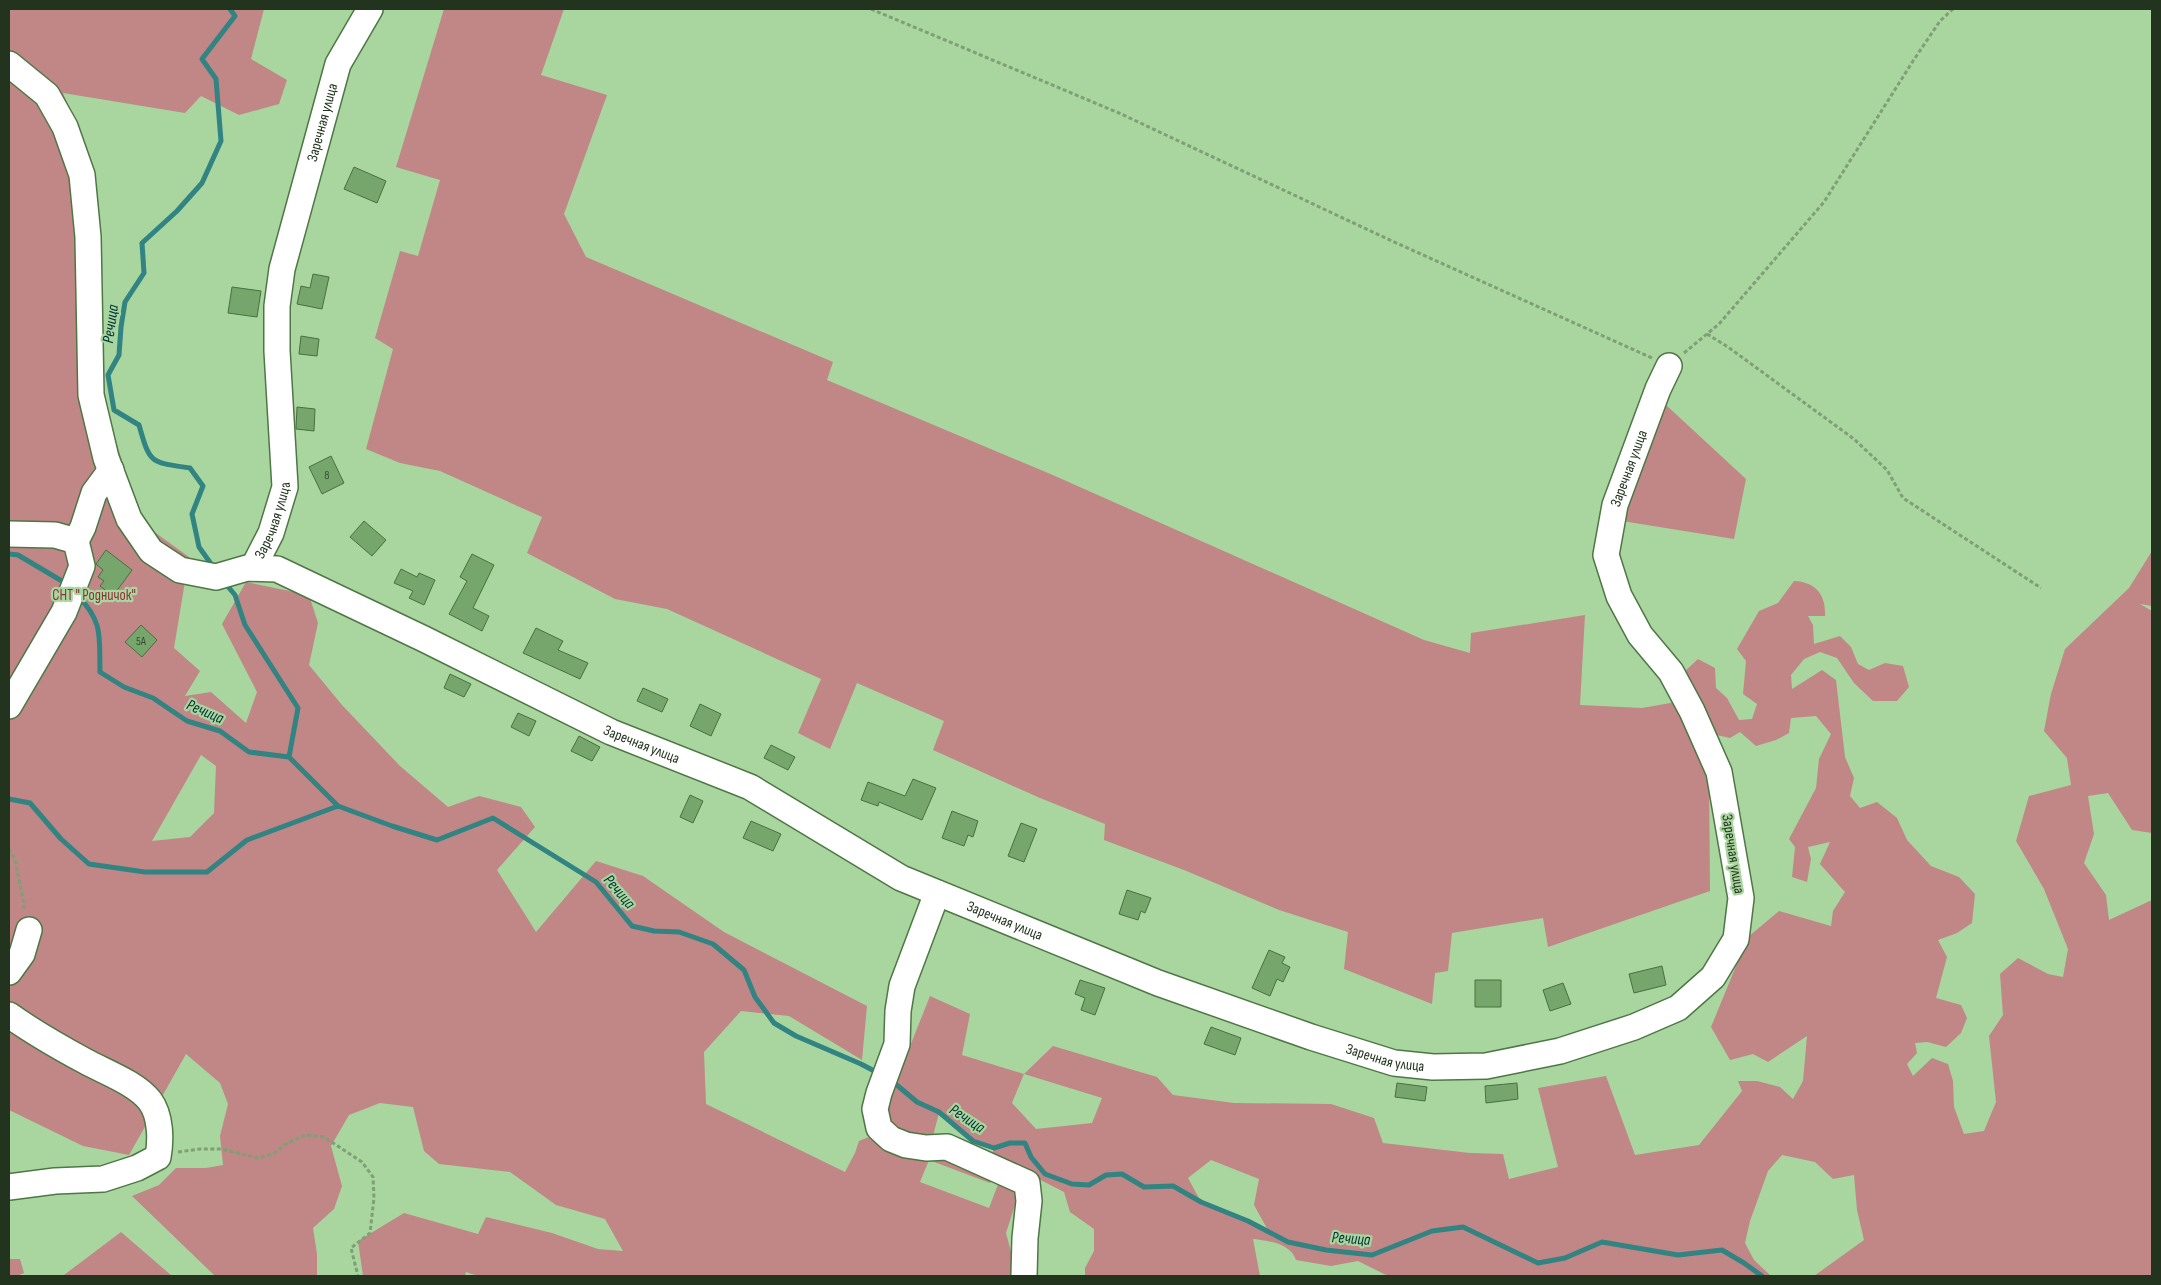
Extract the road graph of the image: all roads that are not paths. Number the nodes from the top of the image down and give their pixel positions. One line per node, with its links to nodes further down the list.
1 (370, 9): 7 (street, Заречная улица)
2 (9, 64): 4 (street)
3 (1669, 366): 9 (street, Заречная улица)
4 (111, 470): 6 (street); 7 (street)
5 (9, 534): 6 (street)
6 (76, 540): 8 (street)
7 (254, 568): 9 (street, Заречная улица)
8 (9, 706)
9 (937, 893): 14 (street)
10 (29, 930): 11 (street)
11 (9, 972)
12 (9, 1015): 13 (street)
13 (9, 1188)
14 (1024, 1276)

